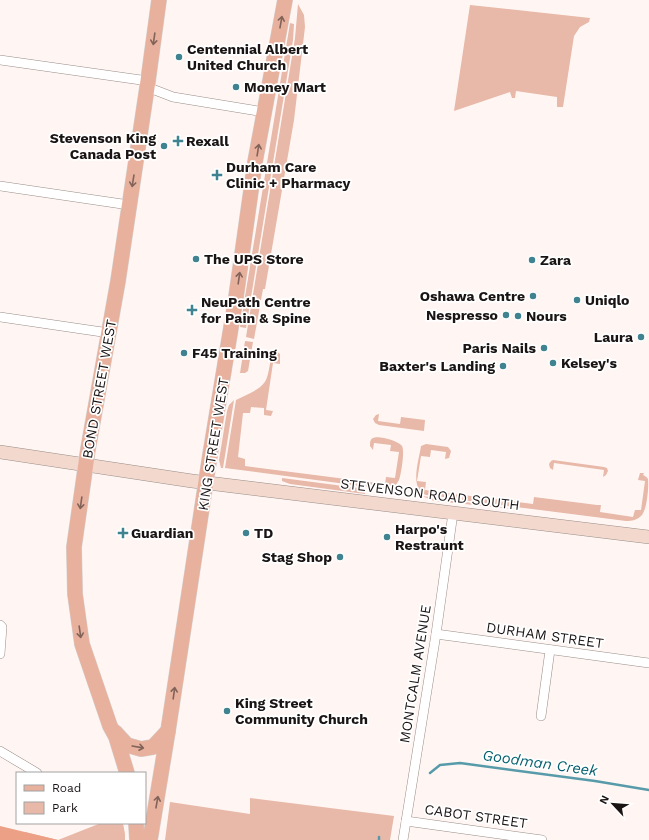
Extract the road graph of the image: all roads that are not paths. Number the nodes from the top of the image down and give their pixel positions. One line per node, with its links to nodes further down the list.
1 (159, 0): 4 (main road, BOND STREET WEST, one-way to 4)
2 (284, 0): 5 (main road, KING STREET WEST, one-way to 2)
3 (0, 60): 4 (street)
4 (148, 84): 5 (street); 7 (main road, BOND STREET WEST, one-way to 7)
5 (264, 112): 12 (main road, KING STREET WEST, one-way to 5)
6 (0, 186): 7 (street)
7 (129, 204): 9 (main road, BOND STREET WEST)
8 (0, 317): 9 (street)
9 (109, 332): 11 (main road, BOND STREET WEST)
10 (0, 452): 11 (main road, STEVENSON ROAD SOUTH)
11 (86, 464): 12 (main road, STEVENSON ROAD SOUTH); 21 (main road, BOND STREET WEST, one-way to 21)
12 (206, 483): 13 (main road, STEVENSON ROAD SOUTH); 22 (main road, KING STREET WEST, one-way to 12)
13 (453, 513): 14 (main road, STEVENSON ROAD SOUTH); 16 (street, MONTCALM AVENUE)
14 (649, 538)
15 (0, 625): 18 (street)
16 (436, 634): 17 (street, DURHAM STREET); 26 (street, MONTCALM AVENUE)
17 (550, 650): 19 (street, DURHAM STREET); 20 (street)
18 (0, 654)
19 (649, 663)
20 (541, 716)
21 (110, 726): 22 (main road, one-way to 22); 25 (main road, BOND STREET WEST)
22 (168, 731): 29 (main road, KING STREET WEST, one-way to 22)
23 (0, 751): 24 (street)
24 (35, 772)
25 (127, 772)
26 (406, 820): 30 (street, MONTCALM AVENUE); 31 (street, CABOT STREET)
27 (136, 824): 28 (main road)
28 (137, 840)
29 (150, 840)
30 (403, 840)
31 (542, 840)

